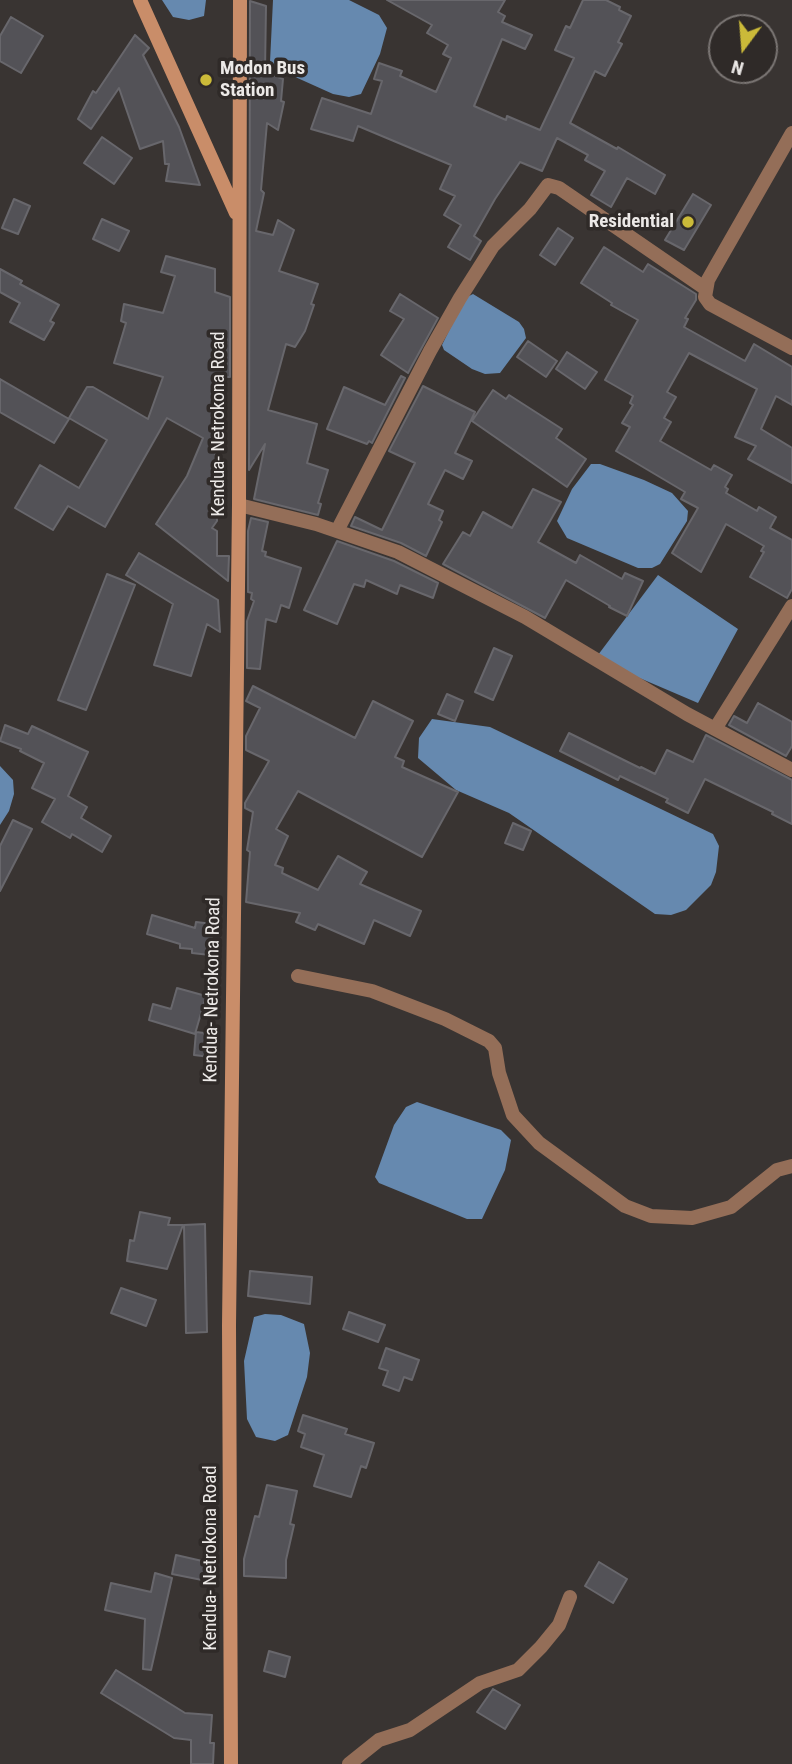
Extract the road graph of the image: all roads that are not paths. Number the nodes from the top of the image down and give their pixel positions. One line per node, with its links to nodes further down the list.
1 (140, 0): 4 (main road)
2 (240, 0): 4 (main road, Kendua- Netrokona Road)
3 (792, 133): 5 (street)
4 (238, 217): 7 (main road, Kendua- Netrokona Road)
5 (706, 289): 6 (street); 8 (street)
6 (792, 348)
7 (239, 505): 8 (street); 15 (main road, Kendua- Netrokona Road)
8 (337, 531): 10 (street)
9 (792, 606): 10 (street)
10 (715, 729): 11 (street)
11 (792, 770)
12 (298, 976): 13 (street)
13 (792, 1166)
14 (570, 1597): 16 (street)
15 (231, 1764)
16 (349, 1764)

